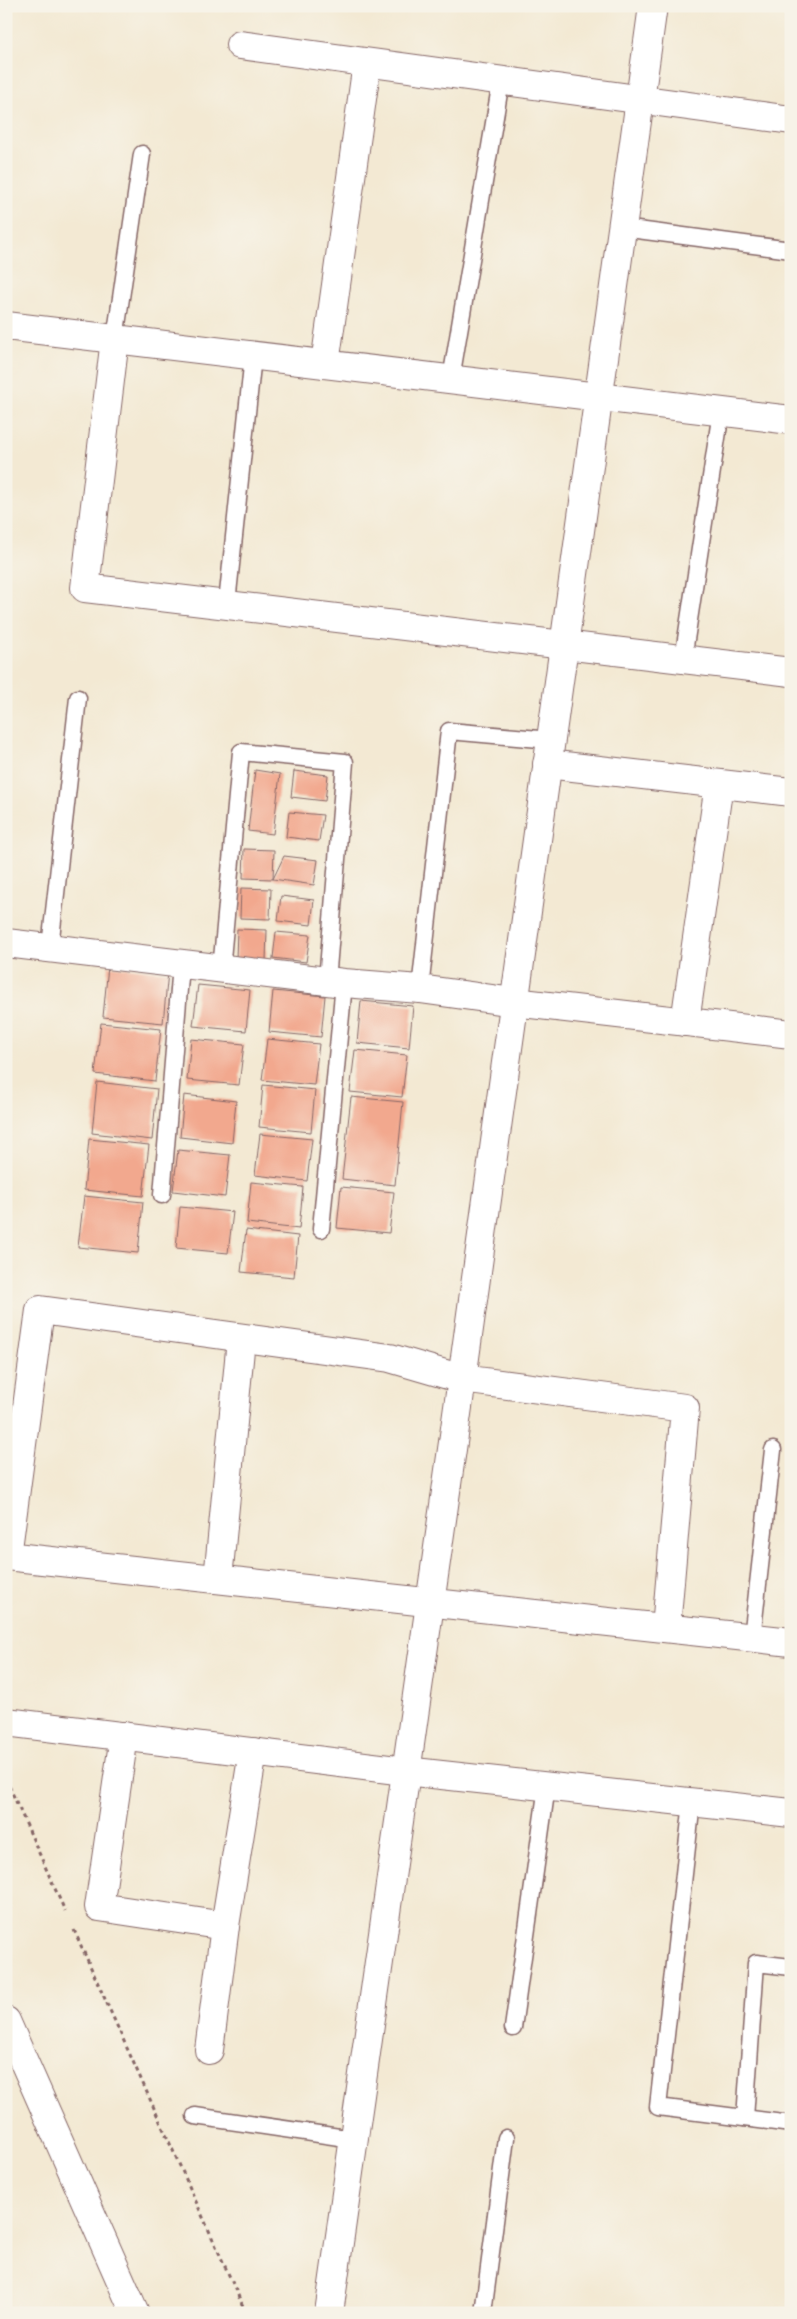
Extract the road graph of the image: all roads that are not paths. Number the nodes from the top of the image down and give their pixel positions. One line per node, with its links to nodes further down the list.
1 (653, 6): 5 (street)
2 (240, 45): 3 (street)
3 (367, 63): 4 (street); 13 (street)
4 (501, 81): 5 (street); 14 (lane)
5 (640, 101): 6 (street); 8 (street)
6 (791, 120)
7 (142, 154): 11 (lane)
8 (622, 228): 9 (lane); 15 (street)
9 (791, 250)
10 (6, 326): 11 (street)
11 (116, 339): 12 (street); 18 (street)
12 (252, 356): 13 (street); 18 (lane)
13 (325, 364): 14 (street)
14 (451, 379): 15 (street)
15 (599, 396): 16 (street); 19 (street)
16 (721, 412): 17 (street); 20 (lane)
17 (791, 420)
18 (227, 603): 19 (street)
19 (564, 644): 20 (street); 23 (street)
20 (683, 659): 21 (street)
21 (791, 672)
22 (78, 698): 27 (lane)
23 (549, 752): 24 (street); 31 (lane); 32 (street)
24 (719, 784): 25 (street); 33 (street)
25 (791, 792)
26 (6, 943): 27 (street)
27 (50, 947): 28 (street)
28 (181, 965): 29 (street); 35 (lane)
29 (221, 970): 30 (street); 30 (lane)
30 (336, 982): 31 (street); 36 (lane)
31 (420, 989): 32 (street)
32 (514, 1002): 33 (street); 38 (street)
33 (685, 1022): 34 (street)
34 (791, 1034)
35 (162, 1195)
36 (322, 1228)
37 (240, 1339): 38 (street); 40 (street); 41 (street)
38 (462, 1379): 42 (street); 43 (street)
39 (773, 1450): 44 (lane)
40 (7, 1556): 41 (street)
41 (218, 1579): 42 (street)
42 (429, 1602): 43 (street); 49 (street)
43 (666, 1628): 44 (street)
44 (752, 1638): 45 (street)
45 (791, 1642)
46 (6, 1722): 47 (street)
47 (124, 1736): 48 (street); 53 (street)
48 (253, 1752): 49 (street); 53 (street)
49 (405, 1771): 50 (street); 61 (street)
50 (547, 1786): 51 (street); 56 (lane)
51 (692, 1802): 52 (street); 59 (lane)
52 (791, 1813)
53 (225, 1926): 57 (street)
54 (791, 1967): 59 (lane)
55 (6, 2021): 63 (street)
56 (513, 2028)
57 (209, 2050)
58 (195, 2116): 61 (lane)
59 (745, 2118): 60 (lane)
60 (791, 2124)
61 (353, 2138): 64 (street)
62 (506, 2138): 65 (lane)
63 (135, 2313)
64 (329, 2313)
65 (483, 2313)

